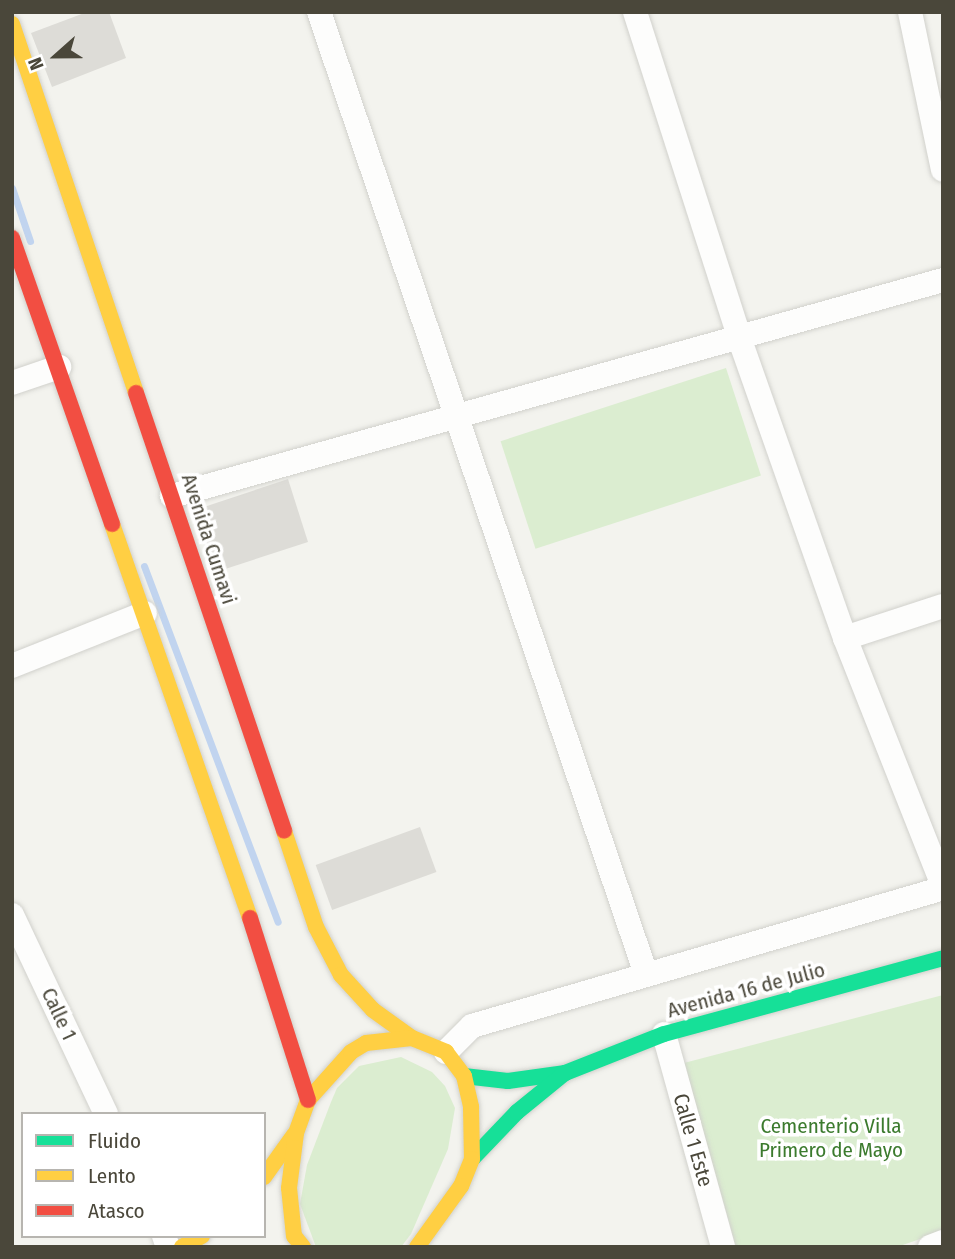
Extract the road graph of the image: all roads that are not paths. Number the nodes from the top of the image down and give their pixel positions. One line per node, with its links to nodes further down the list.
1 (319, 12): 11 (street)
2 (635, 12): 8 (street)
3 (910, 12): 5 (street)
4 (12, 24): 12 (main road, Avenida Cumavi)
5 (943, 170)
6 (12, 238): 9 (main road)
7 (943, 280): 8 (street)
8 (740, 340): 11 (street); 15 (street)
9 (60, 367): 10 (street); 14 (main road)
10 (12, 383)
11 (454, 418): 12 (street); 20 (street)
12 (172, 496): 22 (main road, Avenida Cumavi)
13 (943, 606): 15 (street)
14 (145, 614): 16 (street); 26 (main road)
15 (845, 638): 17 (street)
16 (12, 666)
17 (943, 887): 20 (street)
18 (12, 915): 27 (street, Calle 1)
19 (943, 958): 21 (main road, Avenida 16 de Julio)
20 (646, 974): 23 (street)
21 (664, 1034): 24 (main road, Avenida 16 de Julio); 39 (street, Calle 1 Este)
22 (412, 1038): 23 (main road, Avenida Cumavi); 26 (main road)
23 (446, 1052): 25 (main road)
24 (565, 1073): 25 (main road, Avenida 16 de Julio); 29 (main road, Avenida 16 de Julio)
25 (464, 1076): 29 (main road)
26 (308, 1100): 28 (main road)
27 (105, 1112)
28 (296, 1133): 30 (main road); 35 (main road)
29 (472, 1159): 31 (main road)
30 (266, 1174)
31 (461, 1186): 33 (main road); 38 (main road)
32 (272, 1221): 35 (main road)
33 (451, 1235)
34 (198, 1238): 37 (main road)
35 (299, 1241)
36 (943, 1242): 40 (street)
37 (182, 1247)
38 (417, 1247)
39 (723, 1247)
40 (930, 1247)

